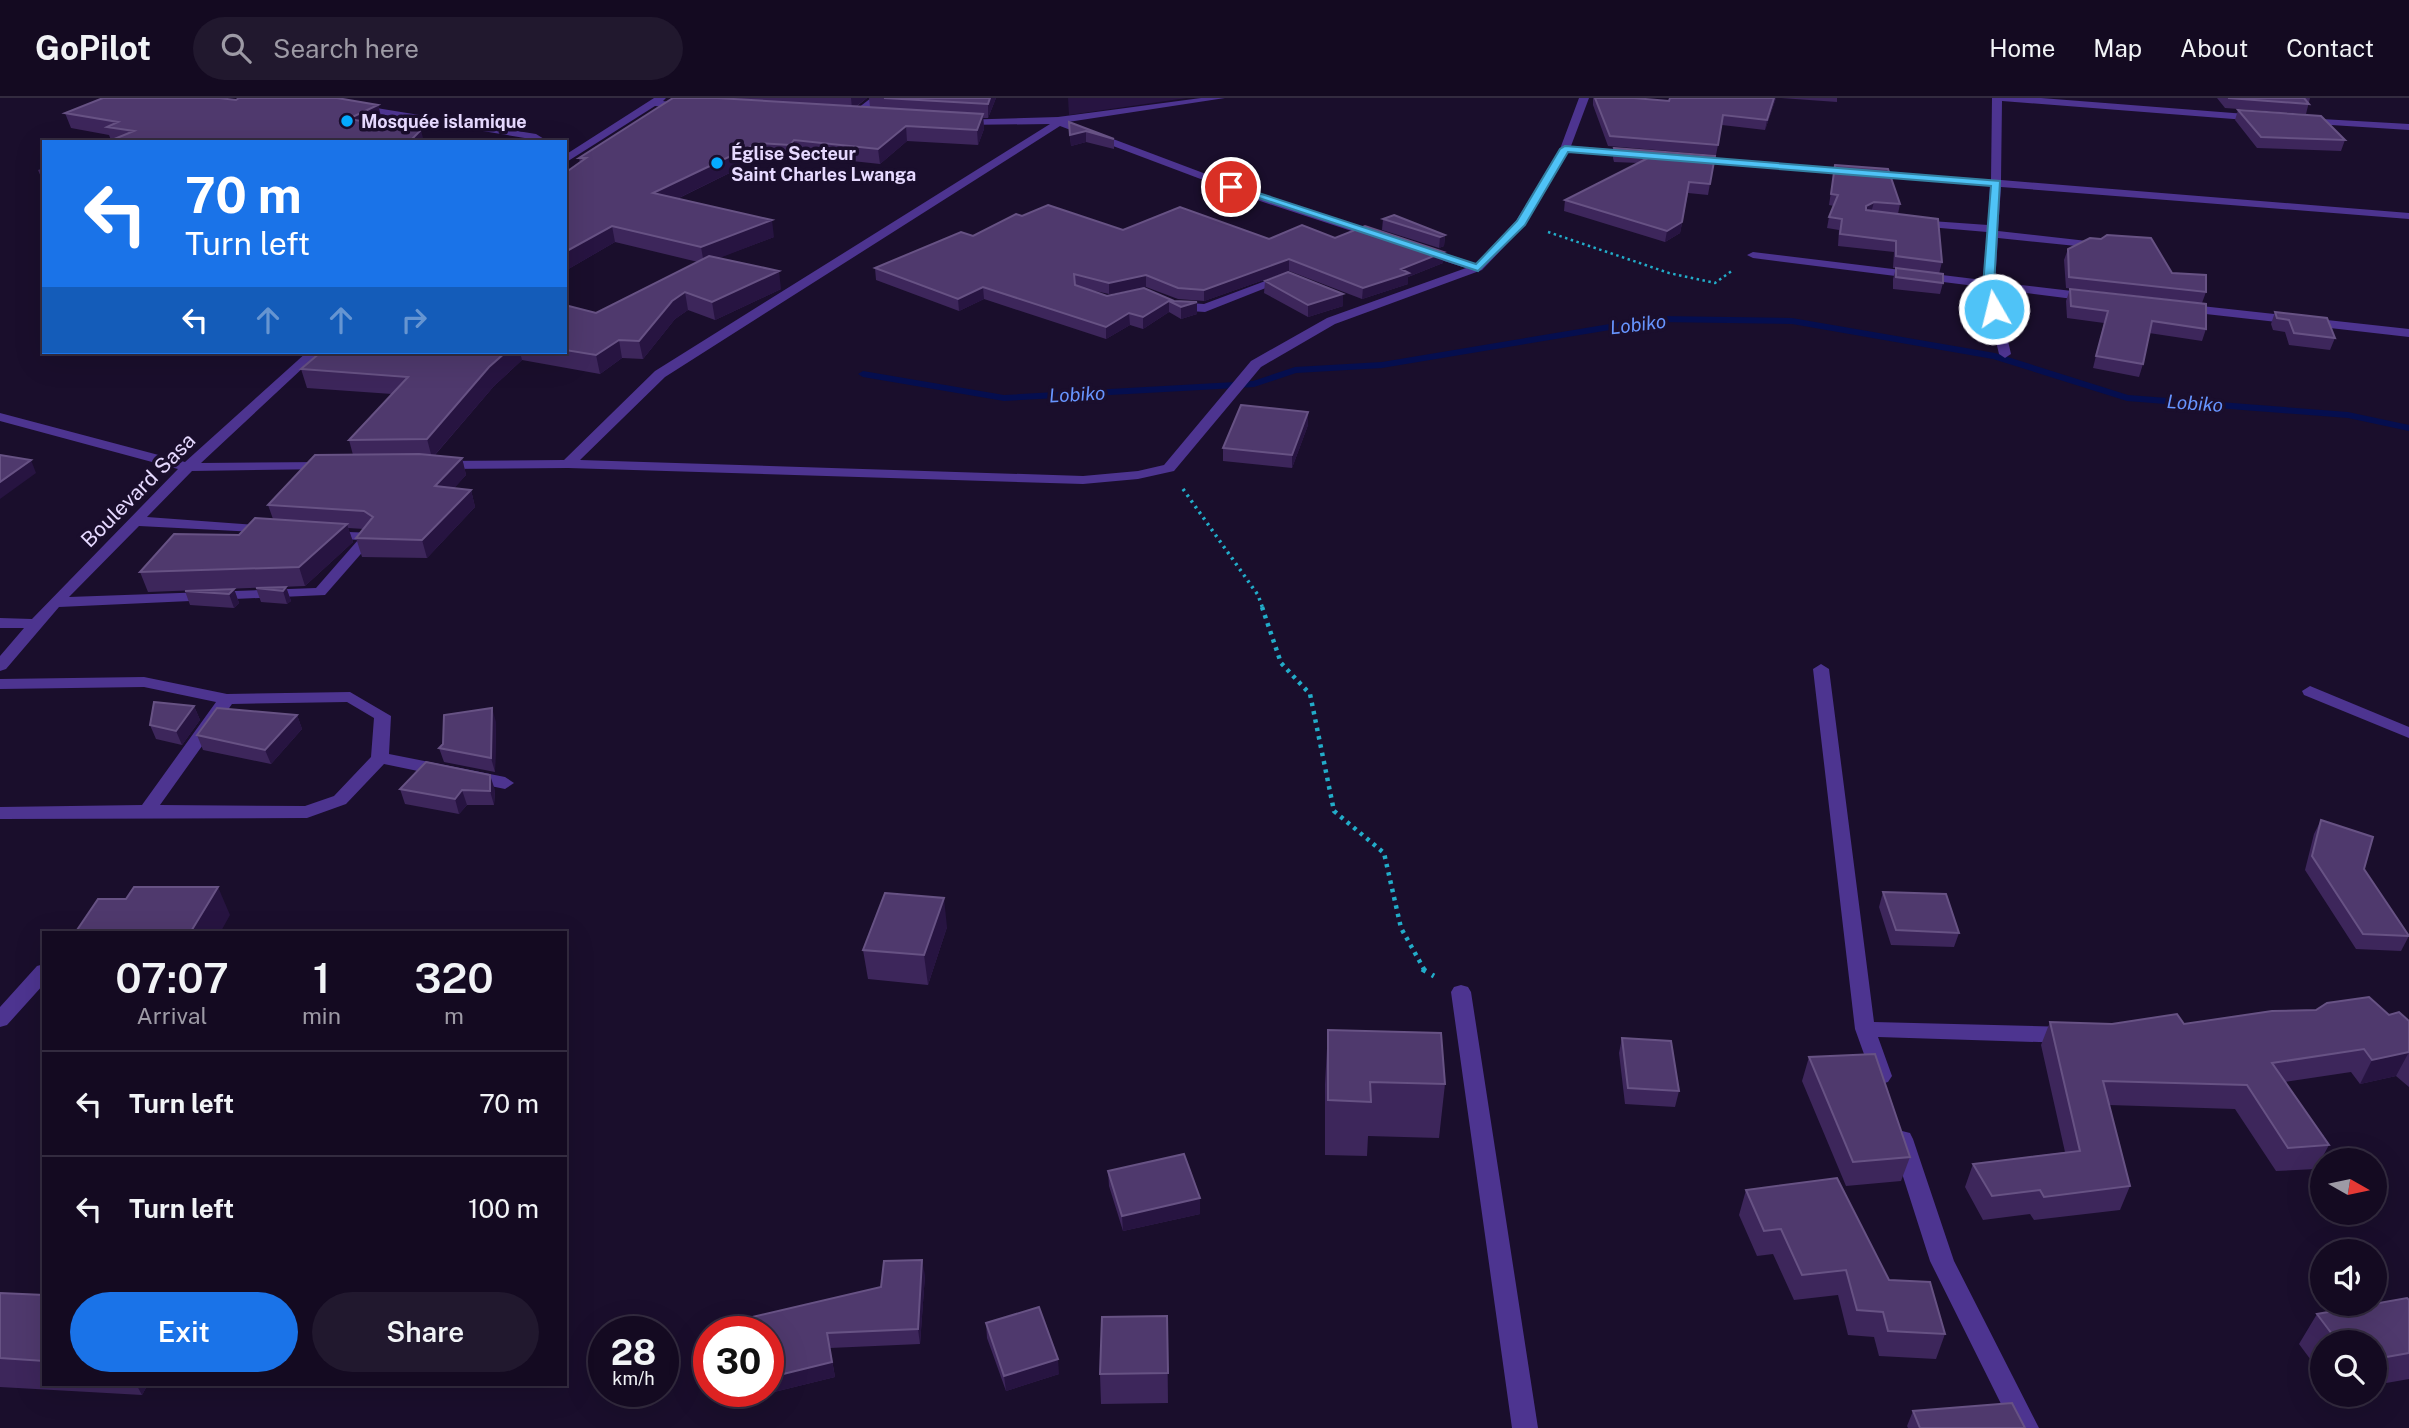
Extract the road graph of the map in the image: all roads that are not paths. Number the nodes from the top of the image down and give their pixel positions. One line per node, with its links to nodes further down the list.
1 (877, 98): 11 (street)
2 (1220, 98): 16 (street)
3 (1584, 98): 19 (street)
4 (1997, 98): 23 (street)
5 (2003, 98): 6 (street)
6 (2024, 99): 13 (street)
7 (658, 101): 8 (street); 21 (street)
8 (694, 106)
9 (351, 107): 18 (street)
10 (839, 116): 11 (street)
11 (852, 117): 12 (street)
12 (865, 118)
13 (2273, 119)
14 (2286, 120): 17 (street)
15 (943, 121): 16 (street)
16 (1059, 122): 28 (street); 42 (street)
17 (2409, 127)
18 (541, 140)
19 (1565, 149): 20 (street); 32 (street)
20 (1648, 155)
21 (567, 157)
22 (1676, 158): 23 (street)
23 (1996, 183): 24 (street); 27 (street)
24 (2406, 216): 26 (street)
25 (1899, 221): 27 (street)
26 (2409, 230)
27 (1993, 232): 29 (street); 34 (street)
28 (1386, 239)
29 (2096, 245)
30 (1413, 247): 32 (street)
31 (1753, 255): 34 (street)
32 (1478, 268): 42 (street)
33 (1301, 282): 36 (street)
34 (1989, 286): 35 (street); 40 (street)
35 (2097, 298)
36 (1165, 302)
37 (2165, 306): 38 (street)
38 (2409, 333)
39 (312, 354): 45 (street, Boulevard Sasa)
40 (2006, 354)
41 (0, 416): 45 (street)
42 (569, 464): 43 (street)
43 (433, 465)
44 (338, 466): 45 (street)
45 (188, 467): 46 (street, Boulevard Sasa)
46 (137, 521): 47 (street); 49 (street, Boulevard Sasa)
47 (288, 531)
48 (315, 533): 49 (street)
49 (55, 602): 51 (street, Boulevard Sasa)
50 (0, 623): 51 (street)
51 (35, 624): 52 (street, Boulevard Sasa)
52 (0, 666)
53 (1821, 669): 65 (street)
54 (0, 684): 56 (street)
55 (2310, 691): 57 (street)
56 (227, 699): 58 (street); 60 (street)
57 (2409, 733)
58 (380, 758): 59 (street); 60 (street)
59 (505, 783)
60 (147, 811): 61 (street)
61 (0, 813)
62 (42, 973): 64 (street)
63 (1461, 992): 69 (street)
64 (0, 1020)
65 (1865, 1029): 66 (street); 67 (street)
66 (2088, 1036)
67 (1886, 1093)
68 (1895, 1119): 70 (street)
69 (1525, 1428)
70 (2026, 1428)

